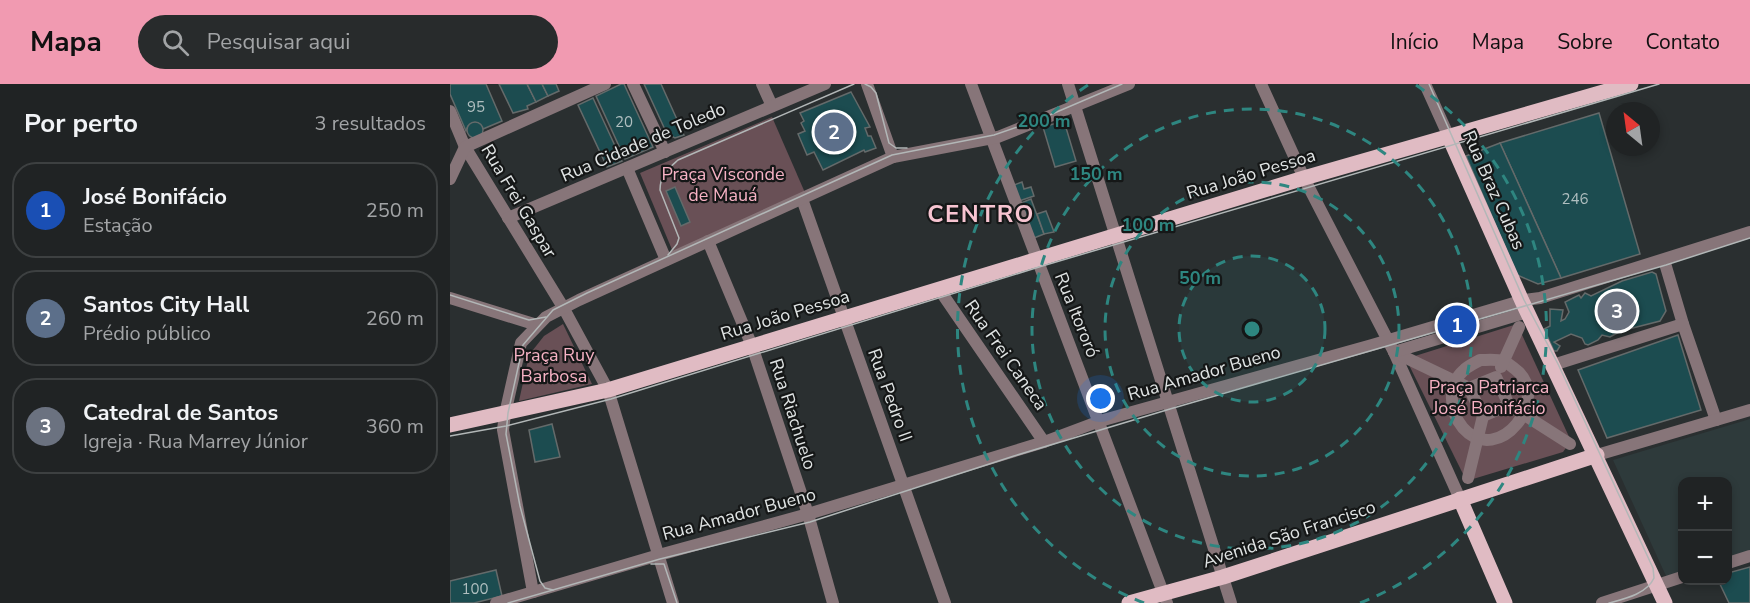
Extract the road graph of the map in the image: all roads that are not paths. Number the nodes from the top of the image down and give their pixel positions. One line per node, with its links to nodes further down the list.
1 (605, 84): 17 (street)
2 (633, 84): 18 (street)
3 (762, 84): 12 (street)
4 (825, 84): 12 (street, Rua Cidade de Toledo)
5 (867, 84): 19 (street)
6 (971, 84): 16 (street, Rua Itororó)
7 (1068, 84): 13 (street)
8 (1129, 84): 13 (street)
9 (1261, 84): 21 (street)
10 (1425, 84): 15 (street, Rua Braz Cubas)
11 (1630, 84): 15 (main road, Rua João Pessoa)
12 (772, 106): 18 (street, Rua Cidade de Toledo)
13 (1075, 106): 16 (street); 26 (street)
14 (450, 111): 17 (street, Rua Frei Gaspar)
15 (1449, 137): 21 (main road, Rua João Pessoa); 34 (main road, Rua Braz Cubas)
16 (991, 139): 19 (street); 29 (street, Rua Itororó)
17 (465, 147): 22 (street); 24 (street, Rua Frei Gaspar)
18 (665, 152): 20 (street, Rua Cidade de Toledo)
19 (893, 157): 23 (street)
20 (627, 168): 24 (street, Rua Cidade de Toledo); 28 (street)
21 (1304, 178): 26 (main road, Rua João Pessoa); 39 (street)
22 (450, 179)
23 (802, 199): 27 (street); 35 (street, Rua Pedro II)
24 (508, 218): 33 (street, Rua Frei Gaspar)
25 (1750, 232): 30 (street, Rua Amador Bueno)
26 (1114, 236): 29 (main road, Rua João Pessoa); 48 (street)
27 (708, 241): 28 (street); 40 (street, Rua Riachuelo)
28 (666, 260): 33 (street)
29 (1037, 260): 31 (main road, Rua João Pessoa); 55 (street, Rua Itororó)
30 (1664, 260): 34 (street, Rua Amador Bueno); 36 (street)
31 (939, 289): 35 (main road, Rua João Pessoa); 58 (street, Rua Frei Caneca)
32 (450, 298): 37 (street)
33 (563, 307): 37 (street); 47 (street)
34 (1525, 307): 39 (street, Rua Amador Bueno); 41 (street); 43 (main road)
35 (844, 318): 40 (main road, Rua João Pessoa); 62 (street, Rua Pedro II)
36 (1683, 324): 43 (street); 54 (street)
37 (537, 325): 51 (street)
38 (1519, 327): 42 (street)
39 (1388, 340): 41 (street); 48 (street, Rua Amador Bueno)
40 (752, 346): 47 (main road, Rua João Pessoa); 64 (street, Rua Riachuelo)
41 (1394, 352): 45 (street); 63 (street)
42 (1504, 361): 44 (street); 45 (street); 52 (street)
43 (1553, 365): 60 (main road)
44 (1496, 378): 46 (street); 49 (street)
45 (1456, 382): 46 (street); 57 (street)
46 (1469, 388): 53 (street)
47 (608, 390): 51 (main road); 65 (street)
48 (1167, 402): 55 (street, Rua Amador Bueno); 68 (street)
49 (1509, 405): 52 (street); 53 (street)
50 (1750, 410): 54 (street)
51 (505, 414): 56 (main road); 71 (street)
52 (1524, 414): 57 (street); 59 (street)
53 (1483, 416): 57 (street)
54 (1716, 420): 60 (street)
55 (1100, 421): 58 (street, Rua Amador Bueno); 72 (street, Rua Itororó)
56 (450, 425)
57 (1478, 438): 61 (street)
58 (1044, 442): 62 (street, Rua Amador Bueno)
59 (1570, 444)
60 (1597, 455): 63 (main road); 70 (main road)
61 (1468, 478)
62 (903, 485): 64 (street, Rua Amador Bueno); 76 (street, Rua Pedro II)
63 (1460, 499): 68 (main road, Avenida São Francisco); 79 (main road)
64 (808, 514): 65 (street, Rua Amador Bueno); 75 (street, Rua Riachuelo)
65 (659, 555): 71 (street, Rua Amador Bueno); 74 (street)
66 (1750, 556): 67 (street)
67 (1732, 562)
68 (1223, 578): 72 (main road, Avenida São Francisco); 78 (street)
69 (1678, 578): 70 (street)
70 (1657, 584): 80 (street); 81 (main road)
71 (533, 592): 73 (street, Rua Amador Bueno)
72 (1166, 598): 77 (main road, Avenida São Francisco)
73 (496, 603)
74 (673, 603)
75 (833, 603)
76 (945, 603)
77 (1129, 603)
78 (1231, 603)
79 (1505, 603)
80 (1602, 603)
81 (1665, 603)

